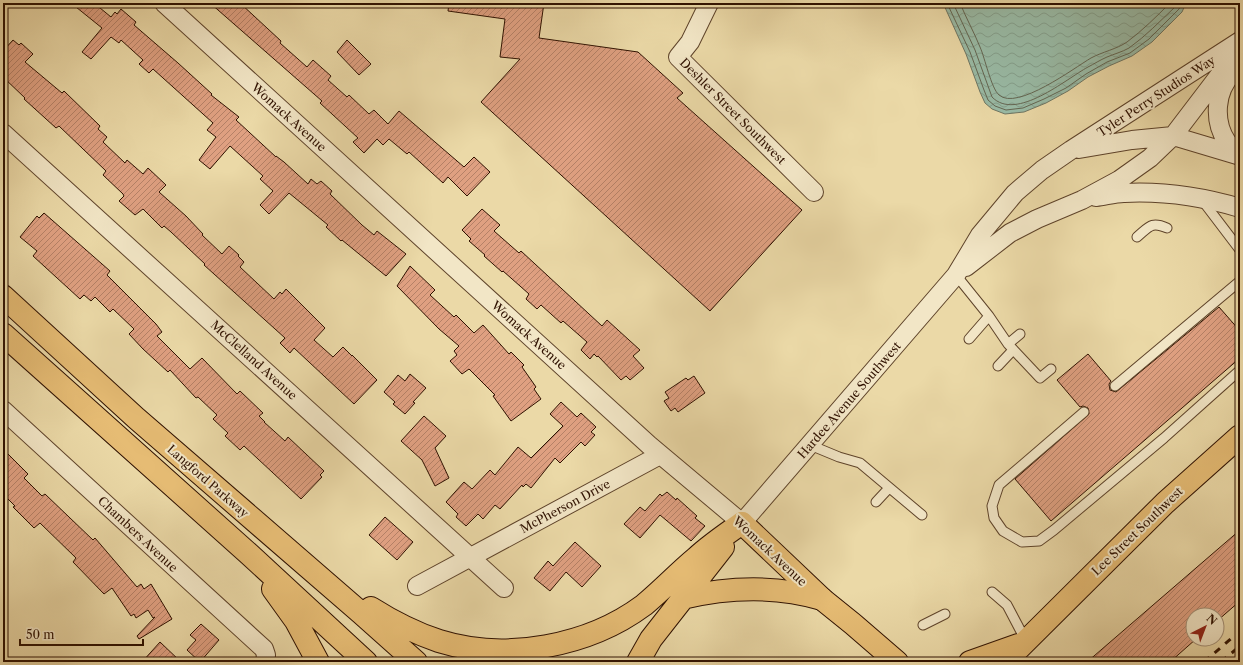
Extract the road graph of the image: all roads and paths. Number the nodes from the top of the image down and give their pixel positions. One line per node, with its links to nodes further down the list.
1 (164, 3): 33 (street, Womack Avenue)
2 (709, 3): 10 (street, Deshler Street Southwest)
3 (1240, 42): 8 (street, Tyler Perry Studios Way)
4 (1240, 58): 7 (street, Tyler Perry Studios Way)
5 (1240, 67): 9 (street)
6 (3, 133): 40 (street, McClelland Avenue)
7 (1173, 136): 8 (street); 9 (street); 12 (street, Tyler Perry Studios Way)
8 (1071, 150): 17 (street, Hardee Avenue Southwest)
9 (1240, 155)
10 (814, 192)
11 (1201, 199): 12 (street); 13 (street); 16 (lane)
12 (1082, 200): 17 (street, Hardee Avenue Southwest)
13 (1240, 208)
14 (1167, 228): 15 (lane)
15 (1137, 237)
16 (1240, 250)
17 (956, 275): 20 (lane); 32 (street, Hardee Avenue Southwest)
18 (1240, 282): 28 (lane)
19 (3, 296): 38 (main road, Langford Parkway)
20 (989, 316): 23 (lane); 24 (lane)
21 (3, 334): 39 (main road)
22 (1020, 334): 24 (lane)
23 (969, 339)
24 (1010, 347): 25 (lane); 26 (lane)
25 (998, 366)
26 (1051, 369)
27 (1240, 370): 30 (lane)
28 (1115, 386)
29 (3, 410): 50 (street, Chambers Avenue)
30 (1084, 412)
31 (1240, 436): 48 (main road, Lee Street Southwest)
32 (810, 445): 34 (lane); 37 (street, Hardee Avenue Southwest)
33 (660, 455): 37 (street, Womack Avenue); 40 (street, McPherson Drive)
34 (890, 488): 35 (lane); 36 (lane)
35 (876, 502)
36 (922, 515)
37 (742, 523): 38 (main road); 44 (main road); 45 (main road, Womack Avenue)
38 (274, 538): 53 (main road, Langford Parkway)
39 (248, 554): 51 (main road); 52 (main road)
40 (470, 557): 41 (street, McPherson Drive); 42 (street, McClelland Avenue)
41 (417, 586)
42 (504, 588)
43 (992, 592): 48 (lane)
44 (682, 598): 45 (main road); 54 (main road)
45 (822, 599): 49 (main road, Womack Avenue)
46 (946, 614): 47 (lane)
47 (923, 625)
48 (1029, 638): 56 (main road); 57 (main road, Lee Street Southwest)
49 (891, 659): 55 (main road)
50 (265, 662)
51 (318, 662)
52 (366, 662)
53 (416, 662)
54 (638, 662)
55 (915, 662)
56 (970, 662)
57 (1005, 662)

